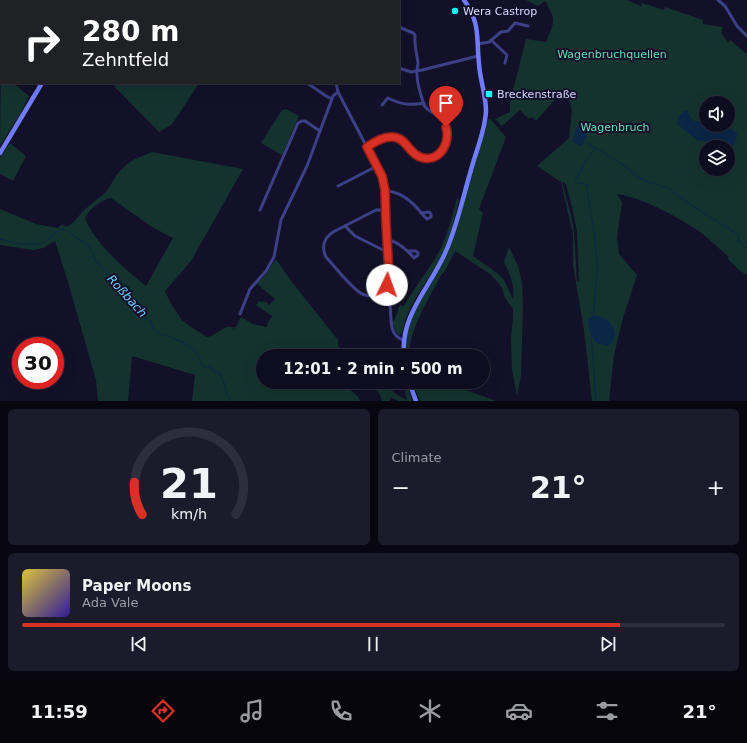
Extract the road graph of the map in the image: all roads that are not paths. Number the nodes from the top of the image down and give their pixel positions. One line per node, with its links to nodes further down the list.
1 (464, 0): 7 (main road)
2 (718, 0): 5 (street)
3 (528, 26): 6 (street)
4 (400, 27): 11 (street)
5 (747, 36)
6 (491, 40): 7 (street); 9 (street)
7 (478, 44): 8 (main road)
8 (478, 56): 11 (street); 34 (main road)
9 (505, 64)
10 (400, 68): 11 (street)
11 (417, 71): 17 (street)
12 (41, 84): 21 (main road)
13 (308, 84): 16 (street)
14 (336, 84): 15 (street)
15 (338, 92): 16 (street); 20 (street)
16 (332, 99): 19 (street)
17 (424, 103): 18 (street); 20 (street)
18 (382, 105)
19 (320, 131): 25 (street); 33 (street)
20 (367, 147): 22 (street)
21 (0, 153)
22 (377, 166): 23 (street); 24 (street)
23 (338, 186)
24 (385, 190): 26 (street); 27 (street)
25 (260, 210)
26 (385, 210): 28 (street); 29 (street)
27 (421, 213)
28 (345, 226): 30 (street); 32 (street)
29 (386, 240): 30 (street); 31 (street)
30 (387, 250): 32 (street)
31 (408, 251)
32 (382, 292): 34 (street)
33 (240, 314)
34 (403, 340): 35 (main road)
35 (404, 349)
36 (412, 389): 37 (main road)
37 (416, 401)

